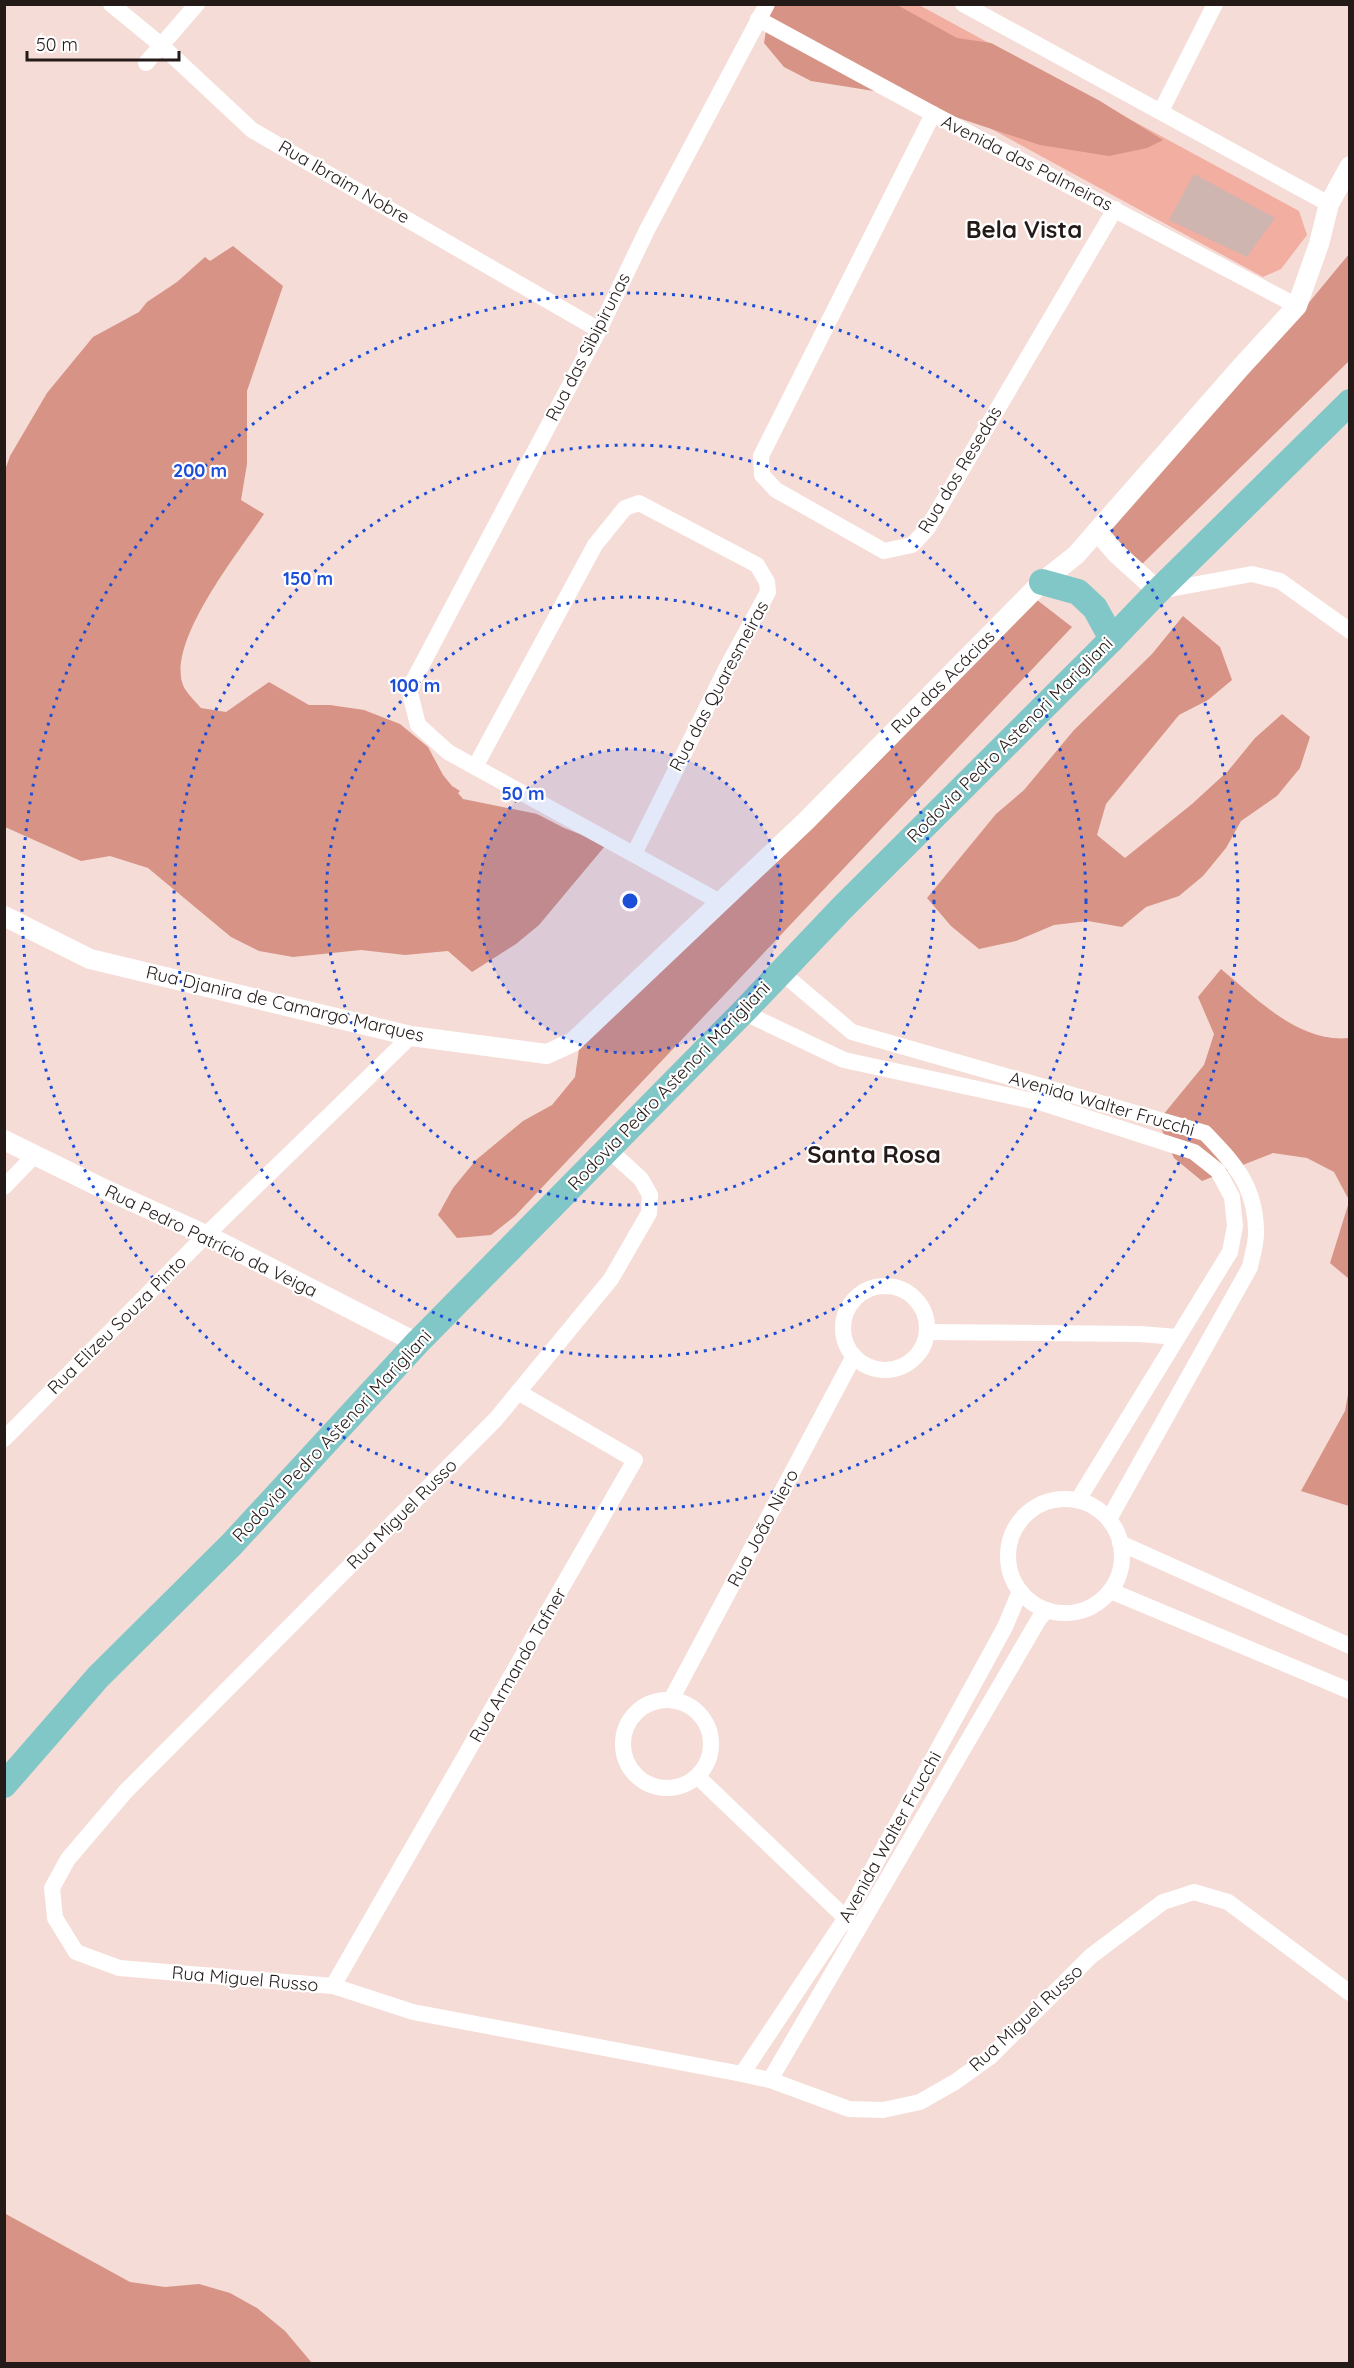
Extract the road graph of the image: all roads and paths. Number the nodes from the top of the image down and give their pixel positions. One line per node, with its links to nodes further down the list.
1 (111, 4): 7 (street, Rua Ibraim Nobre)
2 (197, 4): 7 (street)
3 (963, 4): 5 (street)
4 (1215, 4): 9 (street)
5 (983, 9): 9 (street)
6 (763, 12): 10 (street, Avenida das Palmeiras); 15 (street, Rua das Sibipirunas)
7 (160, 45): 8 (street); 15 (street, Rua Ibraim Nobre)
8 (146, 63)
9 (1161, 111): 12 (street)
10 (933, 114): 13 (street, Avenida das Palmeiras); 13 (street, Rua dos Resedas)
11 (1350, 166): 12 (street)
12 (1329, 204): 14 (street)
13 (1115, 209): 14 (street, Avenida das Palmeiras)
14 (1297, 306): 17 (street, Rua das Acácias)
15 (599, 330): 22 (street, Rua das Sibipirunas)
16 (1350, 402): 19 (main road, Rodovia Pedro Astenori Marigliani)
17 (1097, 531): 18 (street, Rua das Acácias); 19 (street)
18 (1042, 582): 21 (main road); 24 (street, Rua das Acácias)
19 (1158, 591): 20 (street); 21 (main road, Rodovia Pedro Astenori Marigliani)
20 (1350, 631)
21 (1112, 639): 26 (main road, Rodovia Pedro Astenori Marigliani)
22 (475, 767): 23 (street); 23 (street, Rua das Quaresmeiras)
23 (634, 854): 24 (street)
24 (720, 902): 30 (street, Rua das Acácias)
25 (4, 916): 29 (street, Rua Djanira de Camargo Marques)
26 (781, 972): 27 (main road, Rodovia Pedro Astenori Marigliani); 28 (street)
27 (743, 1012): 31 (street, Avenida Walter Frucchi); 33 (main road, Rodovia Pedro Astenori Marigliani)
28 (852, 1032): 31 (street); 44 (street, Avenida Walter Frucchi)
29 (411, 1036): 30 (street, Rua Djanira de Camargo Marques); 36 (street, Rua Elizeu Souza Pinto)
30 (573, 1042)
31 (844, 1060): 38 (street, Avenida Walter Frucchi)
32 (4, 1140): 34 (street, Rua Pedro Patrício da Veiga)
33 (608, 1149): 39 (main road, Rodovia Pedro Astenori Marigliani); 41 (street, Rua Miguel Russo)
34 (35, 1155): 35 (street); 36 (street, Rua Pedro Patrício da Veiga)
35 (4, 1187)
36 (206, 1234): 39 (street, Rua Pedro Patrício da Veiga); 42 (street, Rua Elizeu Souza Pinto)
37 (927, 1332): 38 (street); 40 (street); 40 (street)
38 (1177, 1337): 43 (street, Avenida Walter Frucchi)
39 (417, 1343): 53 (main road, Rodovia Pedro Astenori Marigliani)
40 (854, 1356): 51 (street, Rua João Niero)
41 (518, 1392): 56 (street, Rua Armando Tafner); 56 (street, Rua Miguel Russo)
42 (4, 1439)
43 (1078, 1500): 44 (street); 46 (street)
44 (1109, 1520): 45 (street)
45 (1120, 1543): 47 (street); 49 (street)
46 (1020, 1591): 48 (street); 54 (street, Avenida Walter Frucchi)
47 (1111, 1591): 48 (street); 50 (street)
48 (1047, 1610): 55 (street, Avenida Walter Frucchi)
49 (1350, 1646)
50 (1350, 1692)
51 (671, 1700): 52 (street); 52 (street)
52 (698, 1777): 54 (street)
53 (4, 1785)
54 (846, 1919): 55 (street); 58 (street, Avenida Walter Frucchi)
55 (859, 1930): 59 (street, Avenida Walter Frucchi)
56 (333, 1986): 58 (street, Rua Miguel Russo)
57 (1350, 1993): 59 (street, Rua Miguel Russo)
58 (742, 2074): 59 (street, Rua Miguel Russo)
59 (771, 2080)

